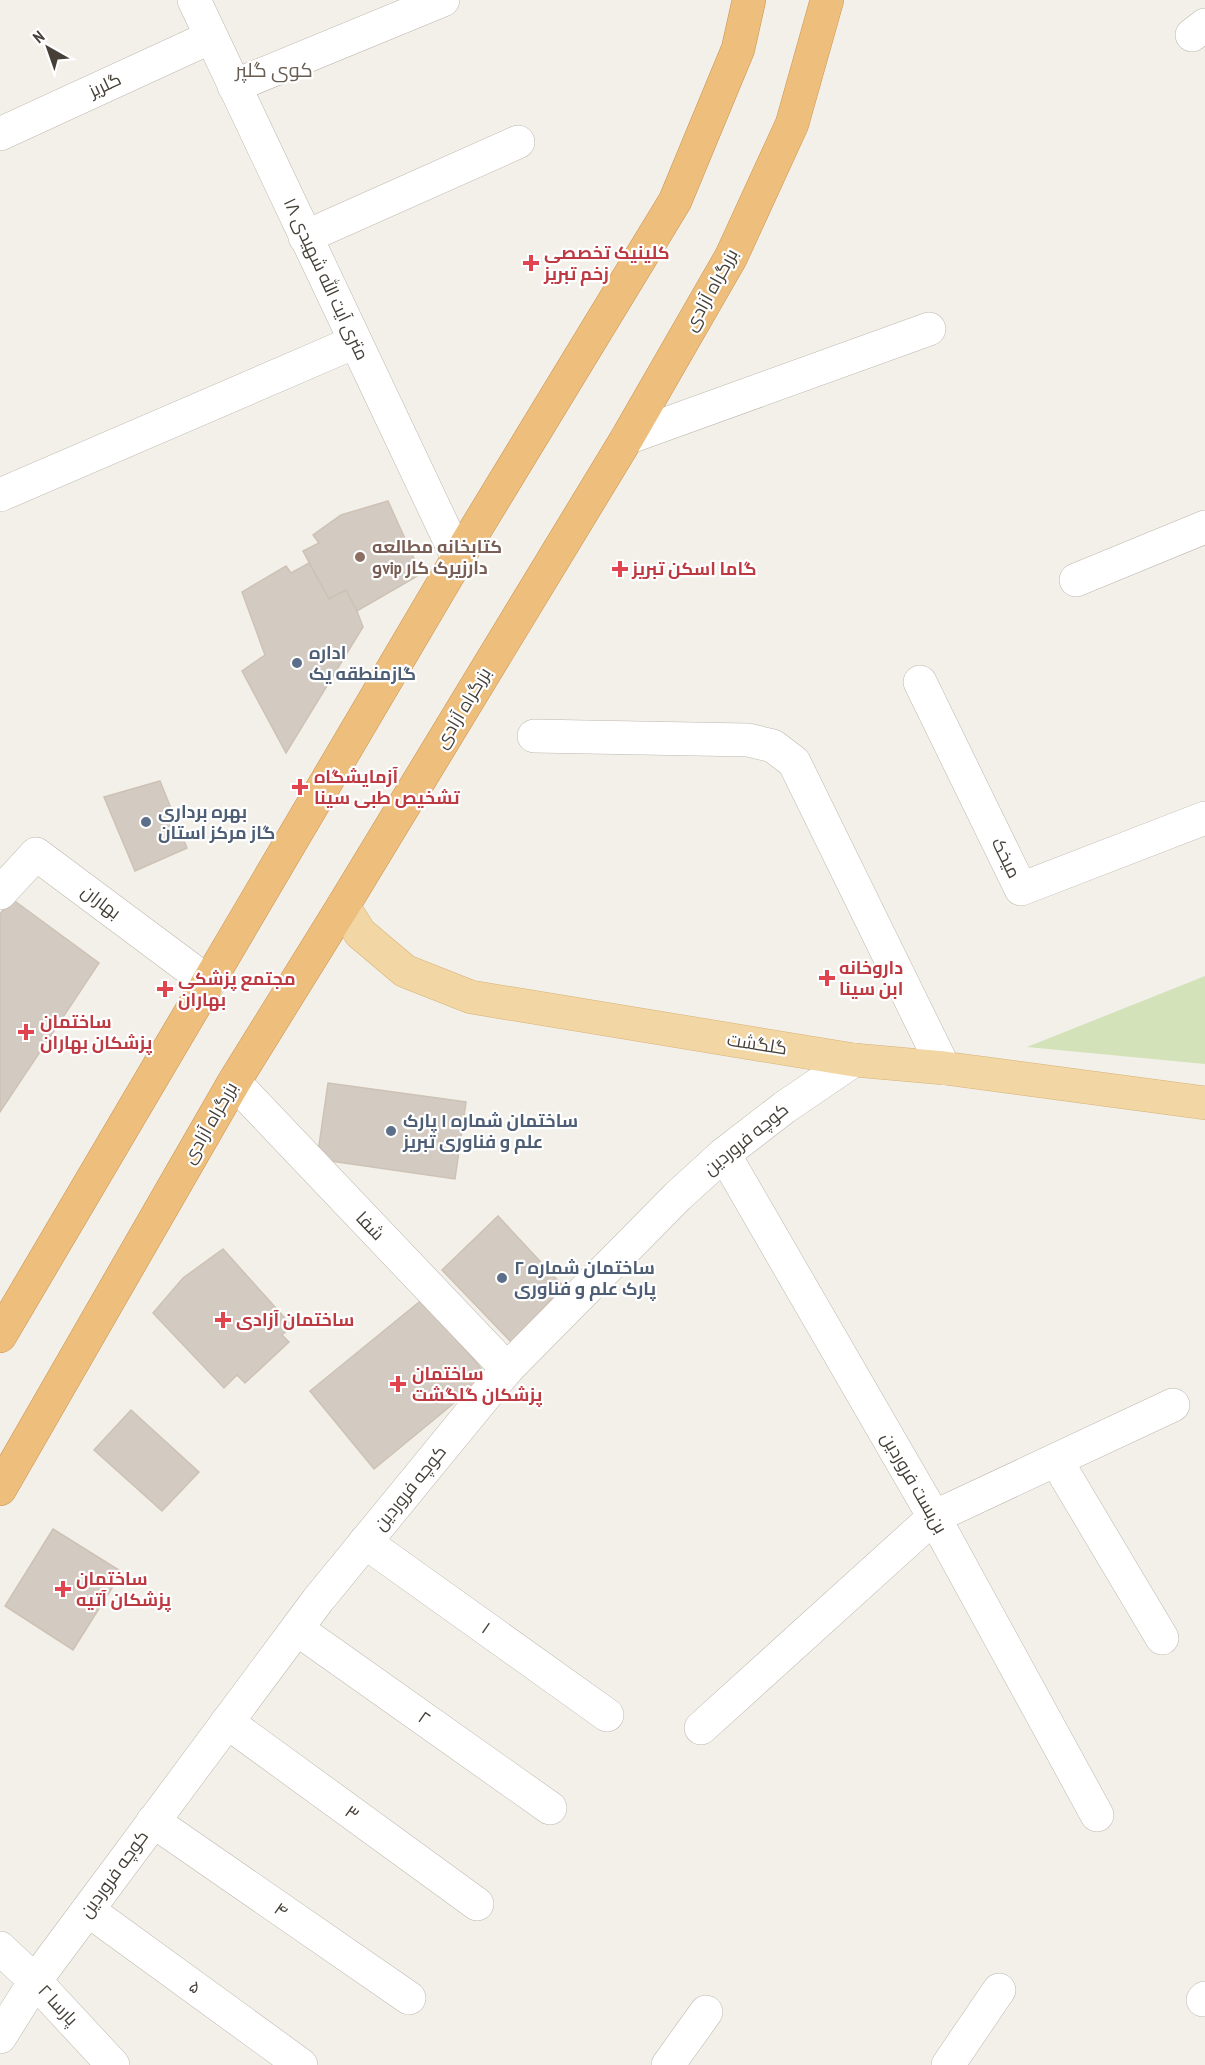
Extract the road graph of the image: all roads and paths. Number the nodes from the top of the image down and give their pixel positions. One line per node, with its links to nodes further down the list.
1 (194, 0): 5 (street, ۱۸ متری آیت الله شهیدی)
2 (442, 0): 6 (street)
3 (749, 0): 15 (highway)
4 (827, 0): 12 (highway, بزرگراه آزادی)
5 (211, 37): 6 (street, ۱۸ متری آیت الله شهیدی); 7 (street, گلریز)
6 (234, 86): 9 (street, ۱۸ متری آیت الله شهیدی)
7 (0, 134)
8 (518, 142): 9 (street)
9 (305, 237): 11 (street, ۱۸ متری آیت الله شهیدی)
10 (929, 329): 12 (street)
11 (355, 342): 13 (street); 15 (street, ۱۸ متری آیت الله شهیدی)
12 (627, 438): 21 (highway, بزرگراه آزادی)
13 (0, 495)
14 (1205, 527): 16 (street)
15 (458, 558): 22 (highway)
16 (1076, 580)
17 (920, 682): 19 (street, میخک)
18 (534, 736): 24 (street)
19 (1205, 818)
20 (0, 893): 22 (street, بهاران)
21 (343, 906): 23 (main road, گلگشت); 25 (highway, بزرگراه آزادی)
22 (210, 983): 28 (highway)
23 (854, 1060): 24 (main road, گلگشت); 27 (street, کوچه فروردین)
24 (944, 1068): 26 (main road, گلگشت)
25 (234, 1082): 29 (street, شفا); 32 (highway, بزرگراه آزادی)
26 (1205, 1103)
27 (724, 1154): 29 (street, کوچه فروردین); 33 (street, بن‌بست فروردین)
28 (0, 1336)
29 (507, 1369): 34 (street, کوچه فروردین)
30 (1173, 1405): 31 (street)
31 (1056, 1460): 33 (street); 36 (street)
32 (0, 1489)
33 (934, 1517): 39 (street); 41 (street, بن‌بست فروردین)
34 (365, 1542): 35 (street, کوچه فروردین); 37 (street, ۱)
35 (297, 1629): 38 (street, کوچه فروردین); 40 (street, ۲)
36 (1162, 1638)
37 (607, 1714)
38 (227, 1722): 42 (street, کوچه فروردین); 43 (street, ۳)
39 (701, 1728)
40 (550, 1808)
41 (1097, 1815)
42 (153, 1821): 44 (street, کوچه فروردین); 48 (street, ۴)
43 (477, 1904)
44 (88, 1910): 46 (street, کوچه فروردین); 52 (street, ۵)
45 (0, 1948): 46 (street, پارسا ۲)
46 (35, 1981): 50 (street, کوچه فروردین); 51 (street, پارسا ۲)
47 (999, 1990): 54 (street)
48 (409, 1998)
49 (706, 2012): 53 (street)
50 (0, 2037)
51 (108, 2063)
52 (301, 2065)
53 (668, 2065)
54 (948, 2065)

